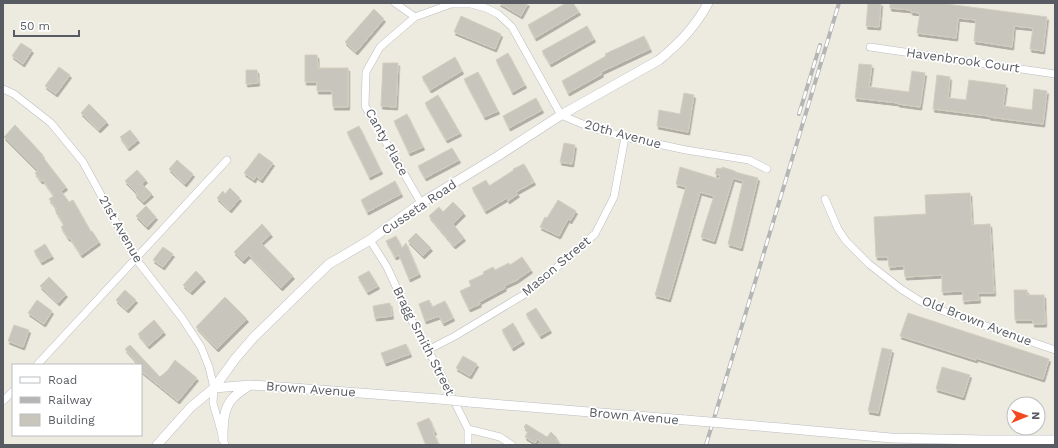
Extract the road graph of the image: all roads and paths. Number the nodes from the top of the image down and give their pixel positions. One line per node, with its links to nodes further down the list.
1 (395, 3): 3 (street)
2 (708, 3): 7 (street, Cusseta Road)
3 (415, 17): 7 (street, Canty Place); 12 (street, Canty Place)
4 (870, 47): 5 (street, Havenbrook Court)
5 (1055, 74)
6 (3, 89): 14 (street, 21st Avenue)
7 (561, 115): 8 (street, 20th Avenue); 12 (street, Cusseta Road)
8 (625, 137): 10 (street, 20th Avenue); 15 (street, Mason Street)
9 (227, 160): 14 (street)
10 (767, 169)
11 (825, 199): 16 (street, Old Brown Avenue)
12 (421, 203): 13 (street, Cusseta Road)
13 (370, 240): 15 (street, Bragg Smith Street); 19 (street, Cusseta Road)
14 (136, 259): 17 (street); 19 (street, 21st Avenue)
15 (428, 350): 22 (street, Bragg Smith Street)
16 (1055, 350)
17 (38, 364)
18 (250, 385): 19 (street, Brown Avenue); 23 (street, Brown Avenue, bridge); 24 (street)
19 (214, 388): 24 (street, 21st Avenue); 25 (street, Cusseta Road)
20 (12, 392): 21 (street)
21 (3, 401)
22 (468, 430): 26 (street, Bragg Smith Street); 27 (street)
23 (1055, 440)
24 (224, 442)
25 (157, 445)
26 (468, 445)
27 (512, 445)

